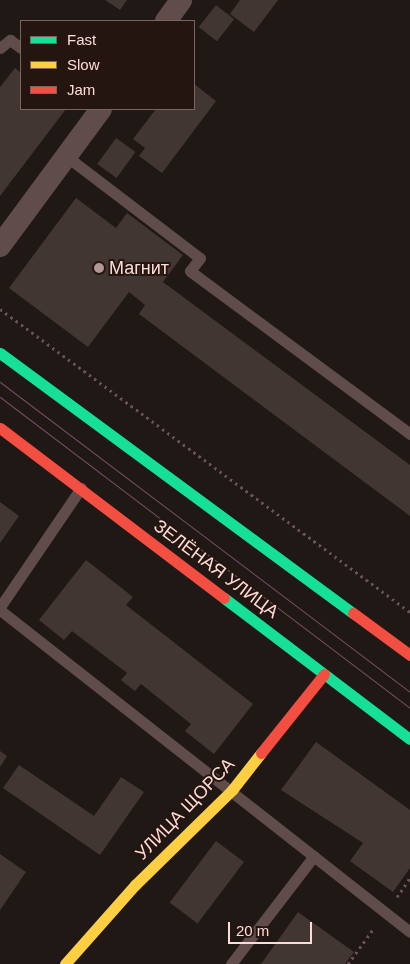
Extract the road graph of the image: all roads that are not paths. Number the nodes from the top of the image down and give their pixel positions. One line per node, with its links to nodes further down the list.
1 (182, 0): 2 (street)
2 (167, 20)
3 (20, 47): 4 (lane)
4 (0, 48)
5 (100, 110): 6 (street)
6 (66, 156): 7 (street); 10 (lane)
7 (0, 246)
8 (0, 353): 13 (street)
9 (0, 428): 11 (street, ЗЕЛЁНАЯ УЛИЦА)
10 (410, 434)
11 (81, 488): 12 (lane); 14 (street, ЗЕЛЁНАЯ УЛИЦА)
12 (0, 609): 16 (lane)
13 (410, 655)
14 (324, 674): 15 (street, ЗЕЛЁНАЯ УЛИЦА); 16 (street, УЛИЦА ЩОРСА)
15 (410, 739)
16 (232, 790): 17 (lane); 19 (street, УЛИЦА ЩОРСА)
17 (314, 856): 18 (lane); 20 (lane)
18 (410, 932)
19 (65, 964)
20 (231, 964)

